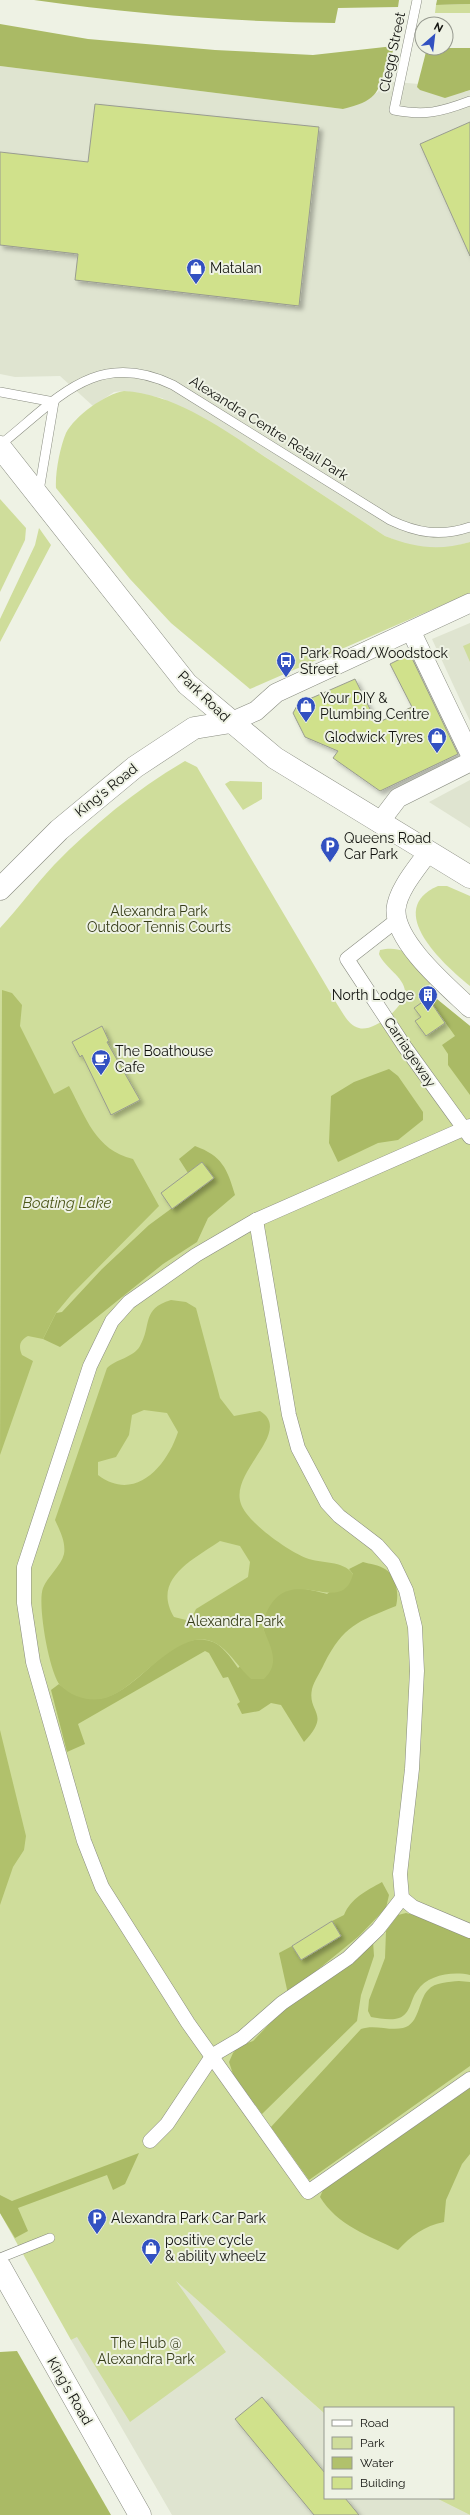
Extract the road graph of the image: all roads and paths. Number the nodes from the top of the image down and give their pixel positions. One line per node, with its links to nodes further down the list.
1 (417, 0): 2 (lane, Clegg Street)
2 (470, 101)
3 (0, 392): 4 (lane)
4 (54, 402): 5 (lane, Alexandra Centre Retail Park); 6 (lane); 7 (lane, Alexandra Centre Retail Park)
5 (0, 446): 6 (street, Park Road)
6 (38, 496): 10 (street, Park Road)
7 (470, 527)
8 (470, 603): 9 (street)
9 (411, 631): 10 (street); 11 (street)
10 (231, 722): 13 (street, Park Road); 16 (street, King's Road)
11 (470, 754)
12 (470, 762): 13 (street)
13 (379, 823): 14 (street, Park Road)
14 (429, 851): 15 (street, Park Road); 17 (street)
15 (470, 877)
16 (0, 889)
17 (397, 920): 18 (street); 19 (street, Carriageway)
18 (470, 1008)
19 (468, 1130): 20 (street)
20 (256, 1220): 21 (street); 23 (street)
21 (402, 1898): 22 (street); 23 (street)
22 (470, 1931)
23 (213, 2056): 24 (street); 25 (street)
24 (470, 2078)
25 (150, 2140)
26 (50, 2238): 27 (lane)
27 (0, 2258)
28 (0, 2267): 29 (street, King's Road)
29 (140, 2515)

